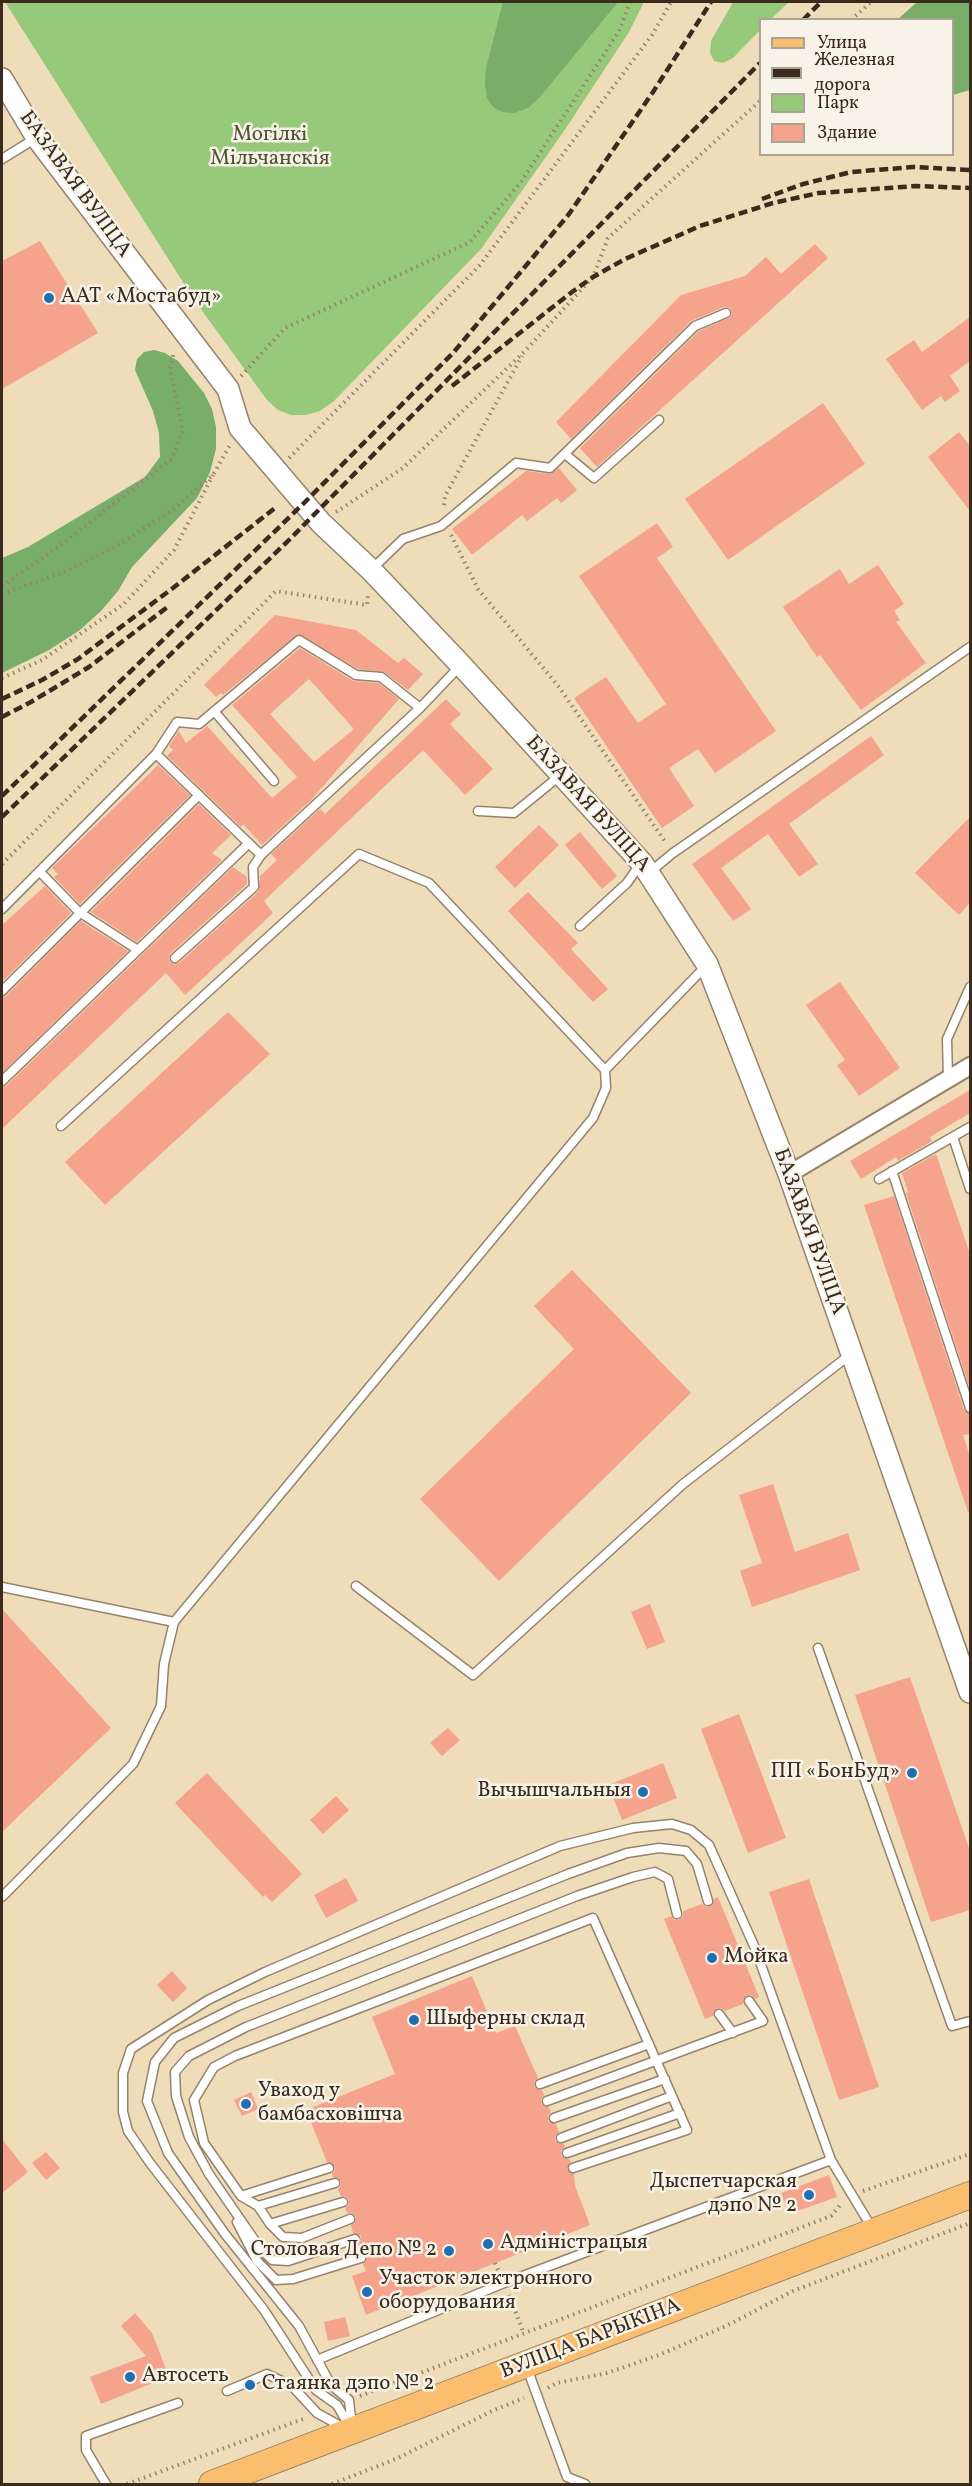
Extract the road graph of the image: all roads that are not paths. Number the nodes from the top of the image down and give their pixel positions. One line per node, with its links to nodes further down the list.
1 (2, 79): 2 (street, БАЗАВАЯ ВУЛІЦА)
2 (37, 138): 3 (lane); 7 (street, БАЗАВАЯ ВУЛІЦА)
3 (2, 159)
4 (726, 313): 6 (lane)
5 (659, 420): 6 (lane)
6 (565, 454): 7 (lane)
7 (371, 570): 9 (street, БАЗАВАЯ ВУЛІЦА)
8 (970, 647): 19 (lane)
9 (461, 664): 10 (lane); 13 (street, БАЗАВАЯ ВУЛІЦА)
10 (420, 708): 11 (lane); 18 (lane)
11 (214, 711): 12 (lane); 14 (lane)
12 (156, 754): 15 (lane); 20 (lane)
13 (562, 774): 16 (lane); 19 (street, БАЗАВАЯ ВУЛІЦА)
14 (274, 781)
15 (199, 795): 17 (lane); 22 (lane)
16 (477, 811)
17 (249, 843): 18 (lane); 24 (lane)
18 (261, 855): 25 (lane)
19 (645, 868): 23 (lane); 26 (street, БАЗАВАЯ ВУЛІЦА)
20 (40, 872): 21 (lane); 22 (lane)
21 (2, 909)
22 (79, 912): 24 (lane); 28 (lane)
23 (580, 926)
24 (138, 951): 32 (lane)
25 (175, 958)
26 (708, 964): 30 (lane); 37 (street, БАЗАВАЯ ВУЛІЦА)
27 (970, 987): 31 (lane)
28 (2, 991)
29 (970, 1066): 31 (street)
30 (605, 1070): 33 (lane); 44 (lane)
31 (948, 1079): 37 (street)
32 (2, 1081)
33 (61, 1126)
34 (970, 1127): 35 (lane)
35 (953, 1137): 36 (lane); 39 (lane)
36 (892, 1171): 38 (lane); 41 (lane)
37 (789, 1174): 40 (street, БАЗАВАЯ ВУЛІЦА)
38 (879, 1179)
39 (970, 1189)
40 (851, 1353): 42 (lane); 46 (street, БАЗАВАЯ ВУЛІЦА)
41 (970, 1408)
42 (356, 1586)
43 (2, 1587): 44 (lane)
44 (174, 1622): 48 (lane)
45 (818, 1648): 53 (lane)
46 (967, 1670): 47 (street, БАЗАВАЯ ВУЛІЦА)
47 (970, 1692)
48 (2, 1897)
49 (708, 1901): 79 (lane)
50 (677, 1914): 69 (lane)
51 (749, 2001): 54 (lane)
52 (719, 2014): 54 (lane)
53 (970, 2021)
54 (733, 2033): 56 (lane)
55 (649, 2044): 56 (lane); 58 (lane); 71 (lane)
56 (657, 2062): 57 (lane); 60 (lane)
57 (665, 2079): 59 (lane); 62 (lane)
58 (540, 2084)
59 (672, 2096): 61 (lane); 63 (lane)
60 (547, 2101)
61 (680, 2113): 64 (lane); 67 (lane)
62 (554, 2118)
63 (561, 2138)
64 (567, 2153)
65 (831, 2160): 76 (lane); 79 (lane); 83 (lane)
66 (329, 2168): 71 (lane)
67 (573, 2168)
68 (335, 2183): 73 (lane)
69 (221, 2193): 77 (lane); 78 (lane)
70 (970, 2195): 76 (main road, ВУЛІЦА БАРЫКІНА)
71 (241, 2196): 73 (lane)
72 (343, 2202): 75 (lane)
73 (258, 2206): 75 (lane)
74 (350, 2219): 75 (lane)
75 (270, 2224)
76 (873, 2231): 80 (main road, ВУЛІЦА БАРЫКІНА)
77 (355, 2239)
78 (361, 2258)
79 (317, 2360): 83 (lane)
80 (526, 2365): 83 (main road, ВУЛІЦА БАРЫКІНА); 86 (lane)
81 (227, 2391): 83 (lane)
82 (178, 2403): 84 (lane)
83 (352, 2432): 85 (main road, ВУЛІЦА БАРЫКІНА)
84 (106, 2484)
85 (212, 2484)
86 (585, 2484)

